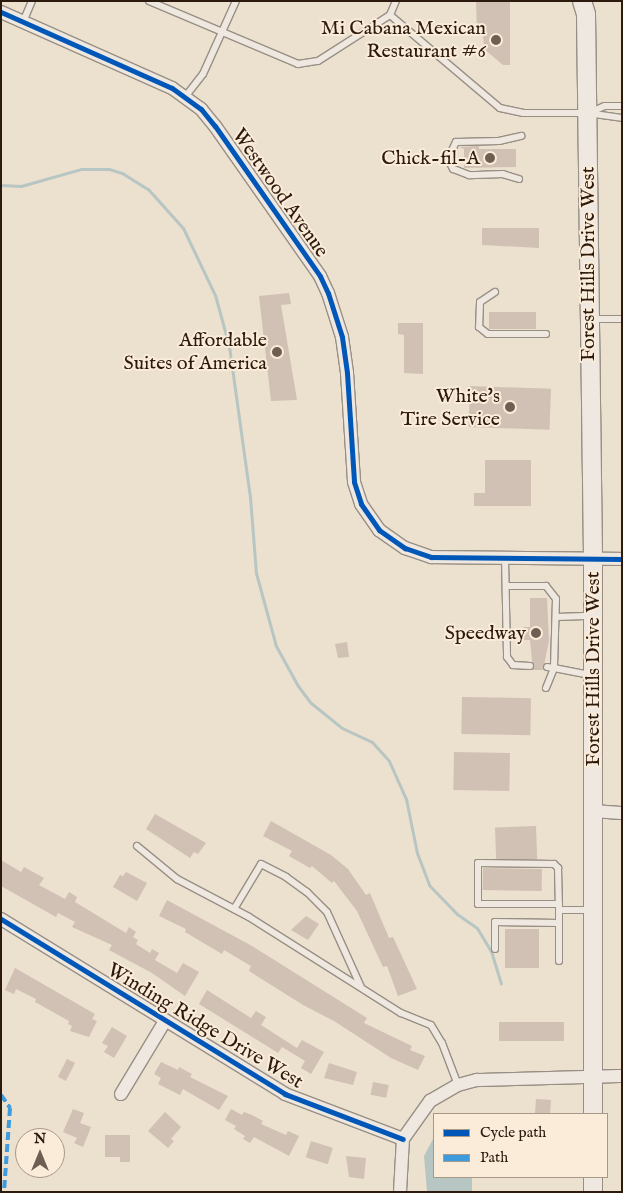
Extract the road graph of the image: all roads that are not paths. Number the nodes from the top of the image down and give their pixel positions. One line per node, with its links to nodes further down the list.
1 (32, 1): 8 (lane)
2 (149, 1): 9 (lane)
3 (236, 1): 9 (lane)
4 (396, 1): 7 (lane)
5 (586, 6): 12 (main road, Forest Hills Drive West)
6 (1, 12): 8 (street, Westwood Avenue)
7 (390, 15): 9 (lane); 12 (lane)
8 (23, 22): 10 (street, Westwood Avenue)
9 (222, 34): 10 (lane)
10 (185, 97): 20 (street, Westwood Avenue)
11 (622, 106): 12 (lane)
12 (588, 114): 13 (lane); 17 (main road, Forest Hills Drive West)
13 (622, 118)
14 (521, 136): 15 (lane)
15 (519, 179)
16 (494, 292): 19 (lane)
17 (589, 319): 18 (lane); 21 (main road, Forest Hills Drive West)
18 (622, 320)
19 (546, 334)
20 (505, 558): 21 (street, Westwood Avenue); 23 (lane)
21 (593, 558): 22 (street, Westwood Avenue); 24 (main road, Forest Hills Drive West)
22 (622, 559)
23 (506, 586): 25 (lane); 26 (lane)
24 (594, 616): 25 (lane); 29 (main road, Forest Hills Drive West)
25 (556, 617): 28 (lane)
26 (530, 666)
27 (547, 666): 28 (lane)
28 (554, 668): 29 (lane); 30 (lane)
29 (592, 675): 31 (main road, Forest Hills Drive West)
30 (546, 688)
31 (592, 811): 32 (street); 36 (main road, Forest Hills Drive West)
32 (622, 813)
33 (137, 846): 35 (lane)
34 (559, 907): 34 (lane); 36 (lane); 38 (lane)
35 (234, 909): 41 (lane); 41 (lane)
36 (592, 910): 44 (main road, Forest Hills Drive West)
37 (1, 919): 42 (street, Winding Ridge Drive West)
38 (559, 923): 39 (lane); 40 (lane)
39 (494, 949)
40 (558, 961)
41 (361, 987): 45 (lane)
42 (165, 1021): 46 (street); 48 (street, Winding Ridge Drive West)
43 (622, 1076): 44 (street)
44 (594, 1077): 45 (street); 47 (main road, Forest Hills Drive West)
45 (458, 1085): 48 (street)
46 (121, 1094)
47 (593, 1113)
48 (403, 1139): 50 (street)
49 (593, 1178): 51 (main road)
50 (400, 1192)
51 (593, 1192)

